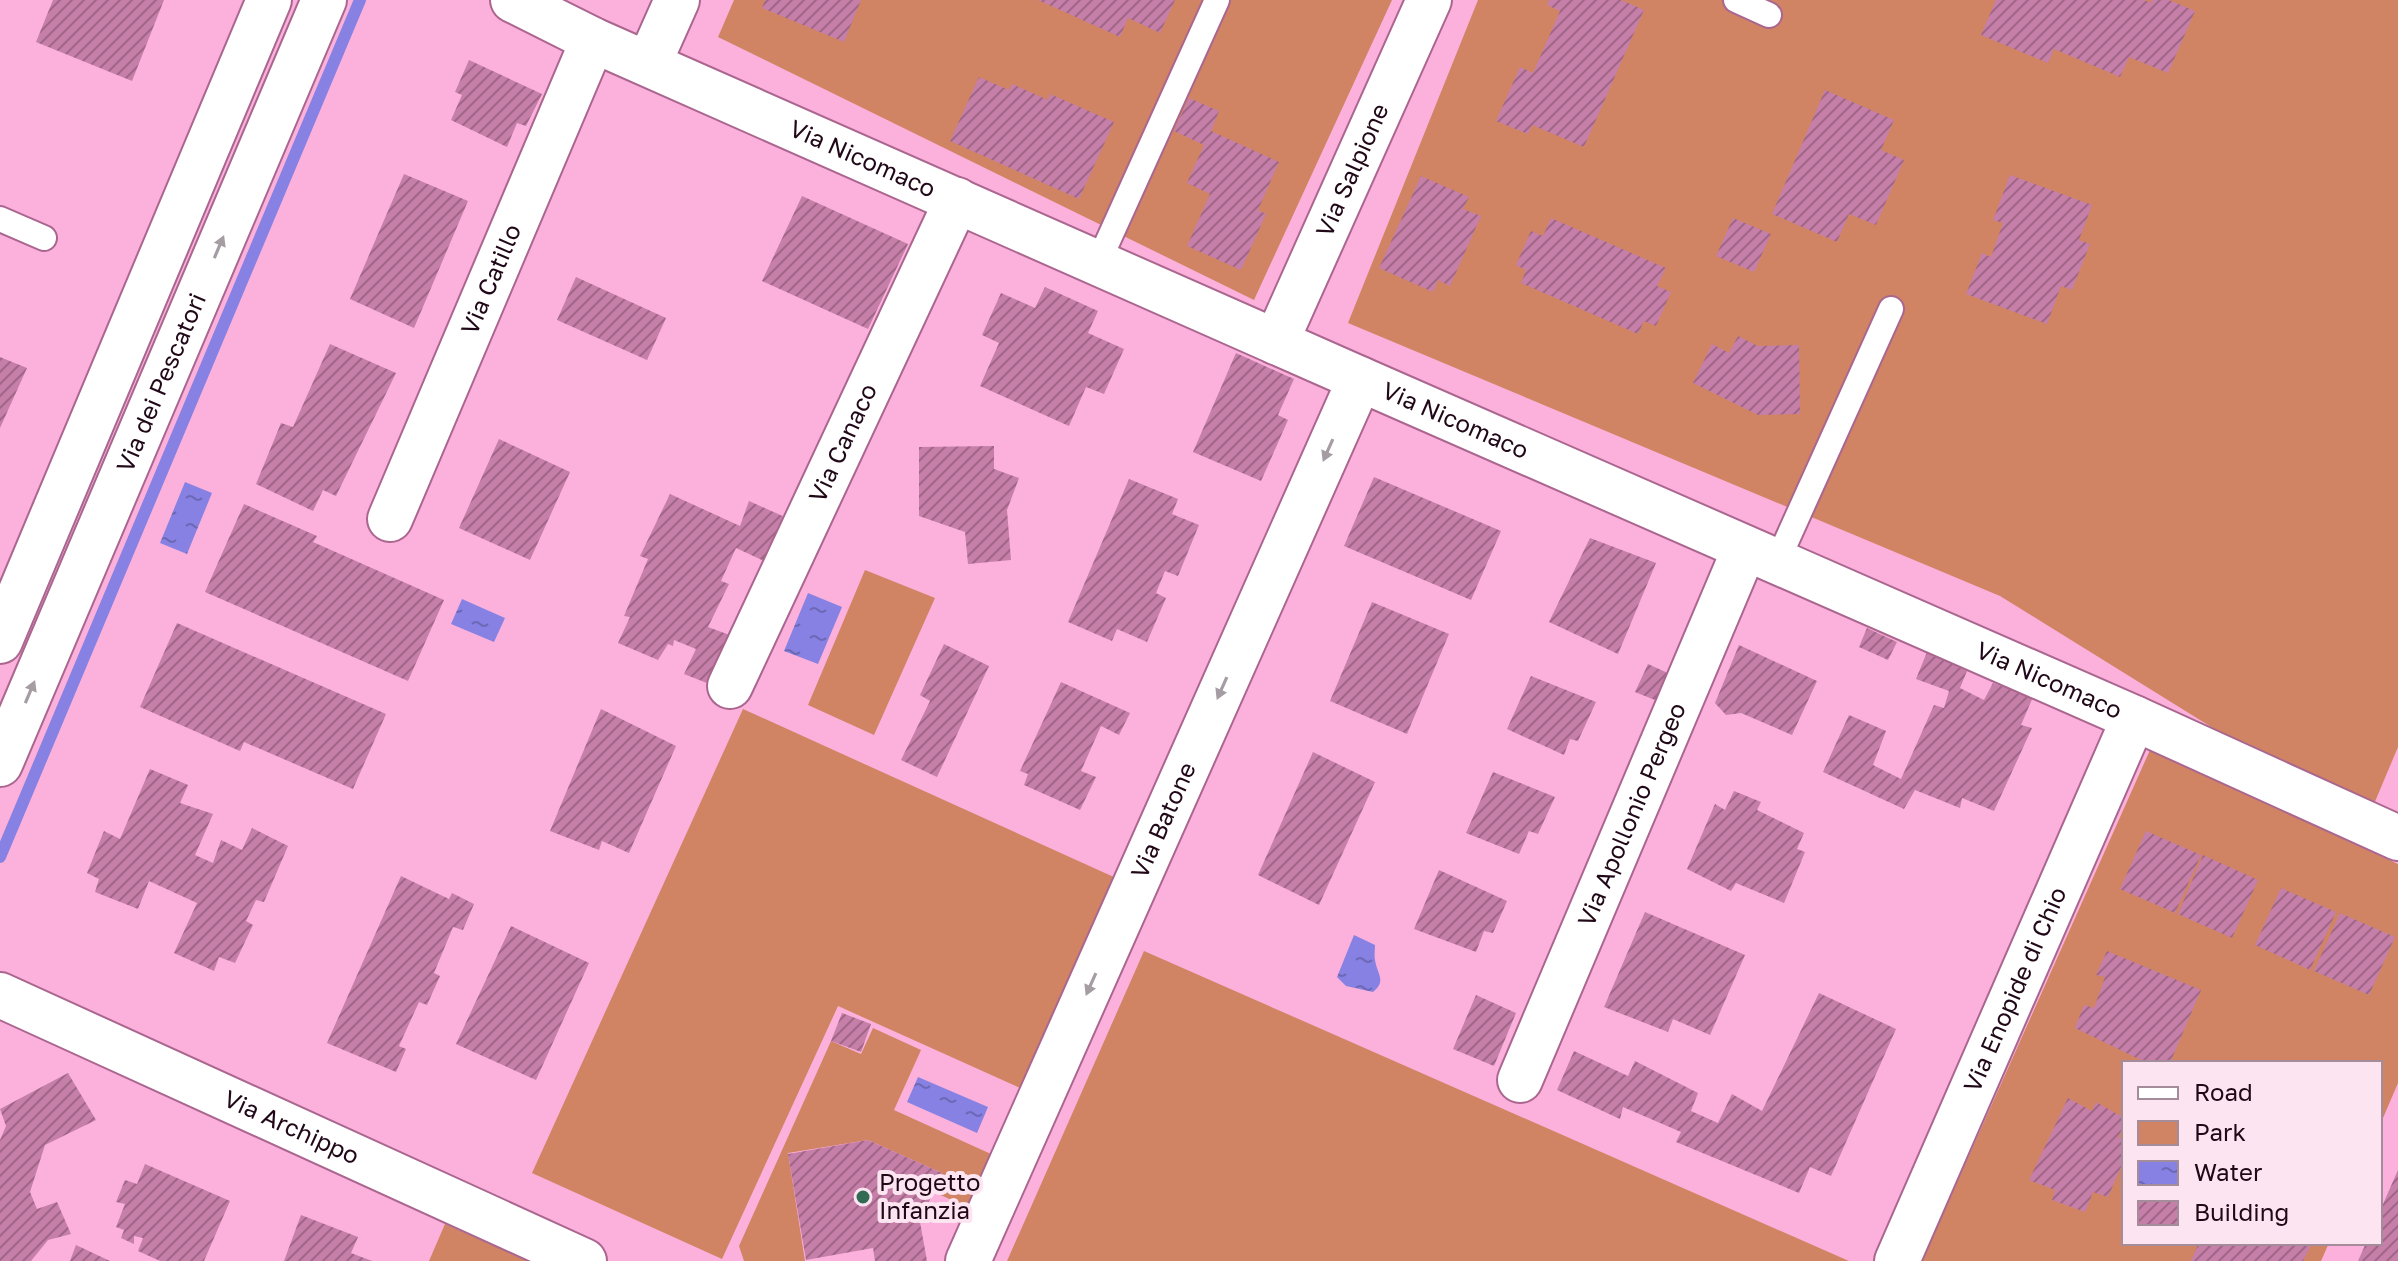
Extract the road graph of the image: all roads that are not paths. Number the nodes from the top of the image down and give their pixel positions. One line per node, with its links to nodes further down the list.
1 (269, 0): 20 (street, Via dei Pescatori)
2 (324, 0): 23 (street, Via dei Pescatori, one-way to 2)
3 (513, 0): 9 (street, Via Nicomaco)
4 (677, 0): 10 (street)
5 (1217, 0): 14 (lane)
6 (1429, 0): 16 (street, Via Salpione)
7 (1736, 0): 8 (lane)
8 (1769, 15)
9 (593, 40): 10 (street, Via Nicomaco); 18 (street, Via Catillo)
10 (649, 63): 11 (street, Via Nicomaco)
11 (957, 200): 14 (street, Via Nicomaco); 21 (street, Via Canaco)
12 (0, 219): 13 (lane)
13 (44, 238)
14 (1098, 263): 16 (street, Via Nicomaco)
15 (1891, 309): 19 (lane)
16 (1276, 342): 17 (street, Via Nicomaco)
17 (1360, 379): 19 (street, Via Nicomaco); 28 (street, Via Batone, one-way to 28)
18 (390, 519)
19 (1761, 555): 22 (street, Via Nicomaco); 26 (street, Via Apollonio Pergeo)
20 (0, 641)
21 (730, 686)
22 (2134, 718): 24 (street, Via Nicomaco); 29 (street, Via Enopide di Chio)
23 (0, 764)
24 (2398, 838)
25 (0, 995): 27 (street, Via Archippo)
26 (1520, 1080)
27 (584, 1261)
28 (968, 1261)
29 (1897, 1261)

